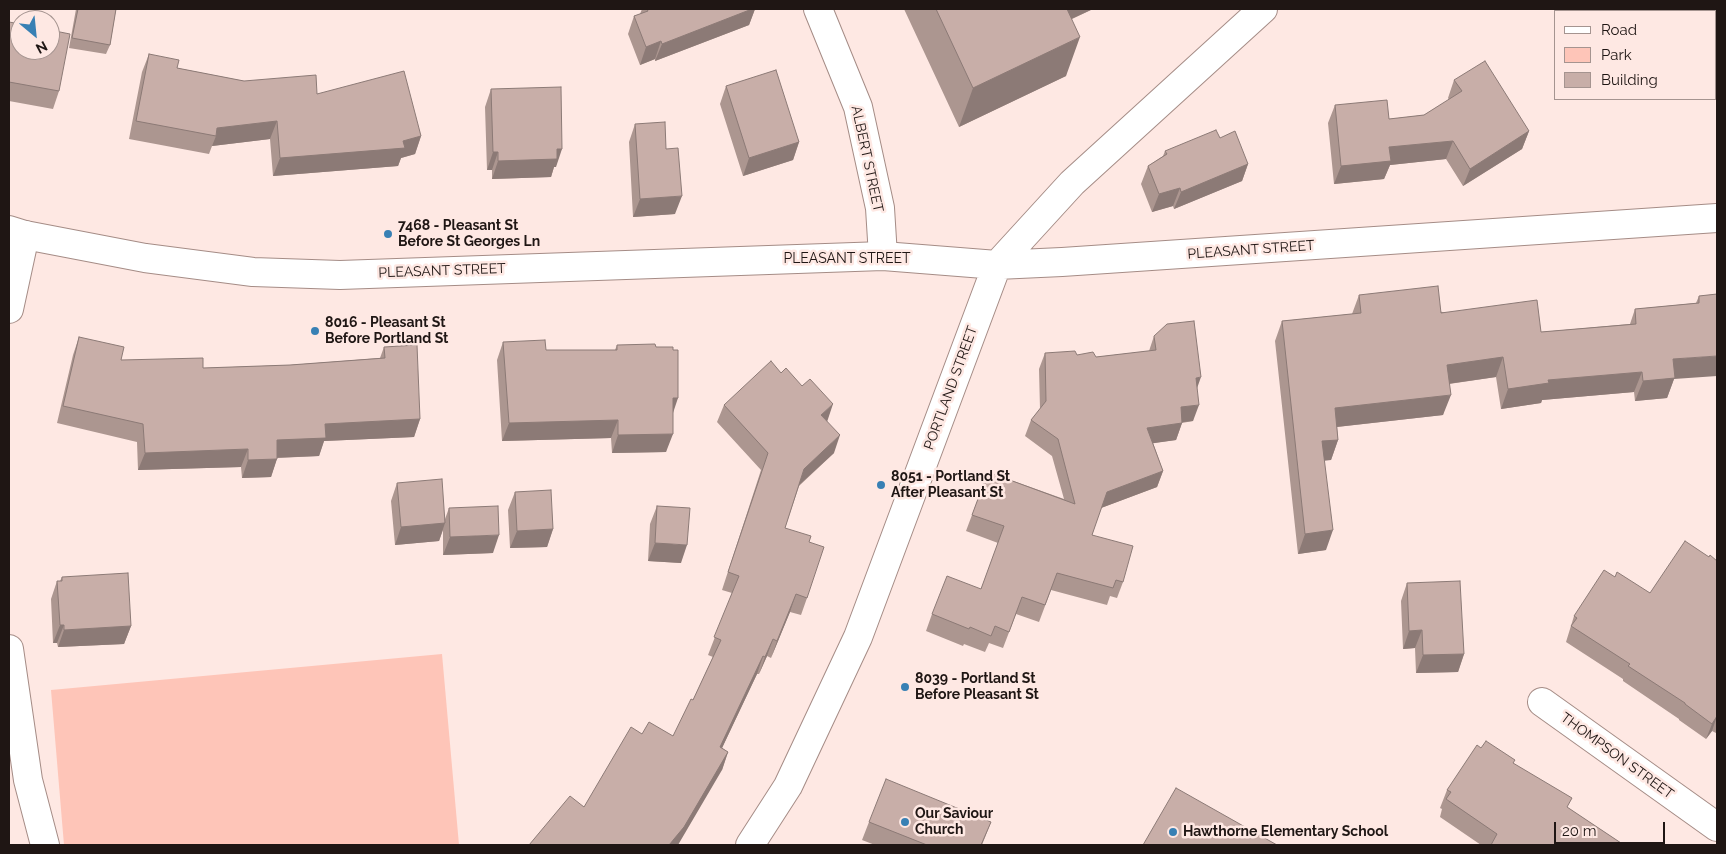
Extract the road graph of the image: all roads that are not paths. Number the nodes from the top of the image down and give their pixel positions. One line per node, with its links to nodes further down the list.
1 (818, 9): 5 (main road, ALBERT STREET)
2 (1262, 9): 6 (main road, PORTLAND STREET)
3 (1717, 218): 6 (main road, PLEASANT STREET)
4 (17, 232): 5 (main road, PLEASANT STREET); 7 (main road)
5 (882, 256): 6 (main road, PLEASANT STREET)
6 (997, 264): 11 (main road, PORTLAND STREET)
7 (9, 309)
8 (9, 649): 12 (main road)
9 (1542, 702): 10 (main road, THOMPSON STREET)
10 (1717, 827)
11 (757, 842)
12 (45, 845)

